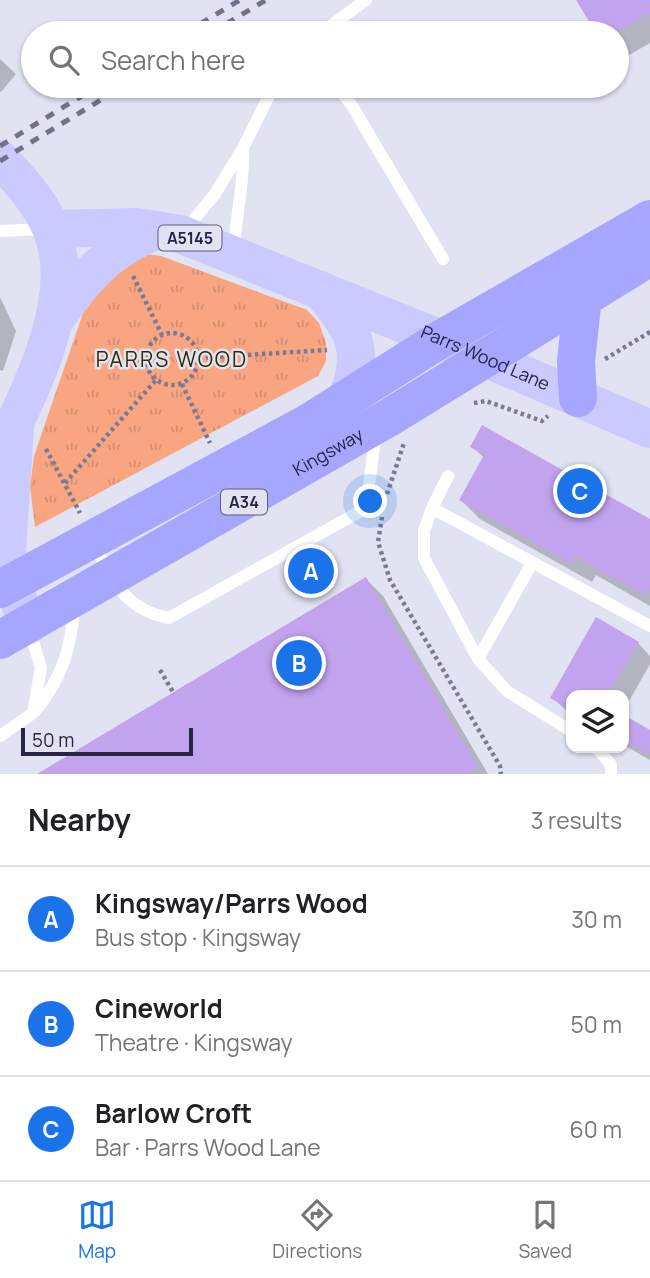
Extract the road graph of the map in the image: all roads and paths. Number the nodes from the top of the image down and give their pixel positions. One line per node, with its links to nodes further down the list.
1 (366, 0): 2 (lane)
2 (337, 21)
3 (268, 98): 5 (lane)
4 (346, 98): 13 (lane)
5 (243, 148): 10 (lane); 11 (lane)
6 (0, 159): 8 (main road, A5145)
7 (650, 219): 19 (highway, Kingsway / A34)
8 (51, 229): 9 (lane); 10 (main road, Parrs Wood Lane / A5145); 17 (main road, A5145)
9 (0, 231)
10 (170, 232): 11 (main road, Parrs Wood Lane / A5145); 17 (main road, A5145)
11 (234, 254): 15 (main road, Parrs Wood Lane / A5145)
12 (650, 257): 16 (highway, Kingsway / A34)
13 (443, 260)
14 (127, 264): 18 (path)
15 (320, 290): 19 (main road, Parrs Wood Lane / A5145); 20 (main road, Parrs Wood Lane / A5145)
16 (583, 296): 22 (highway, Kingsway / A34); 25 (highway)
17 (56, 318): 30 (main road, A5145)
18 (162, 335): 21 (path); 23 (path)
19 (441, 339): 22 (main road, Parrs Wood Lane / A5145); 26 (highway, Kingsway / A34)
20 (356, 349): 21 (path); 26 (main road, Parrs Wood Lane / A5145)
21 (199, 358): 24 (path)
22 (486, 358): 25 (main road, Parrs Wood Lane / A5145); 29 (highway, Kingsway / A34)
23 (156, 380): 24 (path); 34 (path)
24 (182, 384): 31 (path)
25 (568, 394): 27 (path); 28 (main road, Parrs Wood Lane / A5145)
26 (346, 399): 38 (highway, Kingsway / A34)
27 (467, 403)
28 (650, 429)
29 (394, 431): 35 (lane); 37 (path); 40 (highway, Kingsway / A34)
30 (8, 438): 41 (main road, A5145)
31 (211, 445)
32 (46, 449): 34 (path)
33 (448, 476): 36 (lane)
34 (65, 483): 38 (path)
35 (366, 508): 37 (path); 40 (lane)
36 (432, 508): 39 (lane); 45 (lane)
37 (383, 510): 52 (path)
38 (86, 526): 40 (lane); 41 (highway, Kingsway / A34)
39 (532, 563): 43 (lane); 45 (lane)
40 (112, 578): 42 (highway, Kingsway / A34)
41 (6, 586): 44 (main road, A5145)
42 (74, 599): 44 (highway, Kingsway / A34); 48 (lane)
43 (650, 626)
44 (14, 632): 48 (lane)
45 (478, 659): 49 (lane)
46 (160, 670): 47 (path)
47 (173, 692)
48 (33, 713): 50 (lane)
49 (566, 728)
50 (0, 736)
51 (601, 753): 53 (lane)
52 (501, 774)
53 (611, 774)

